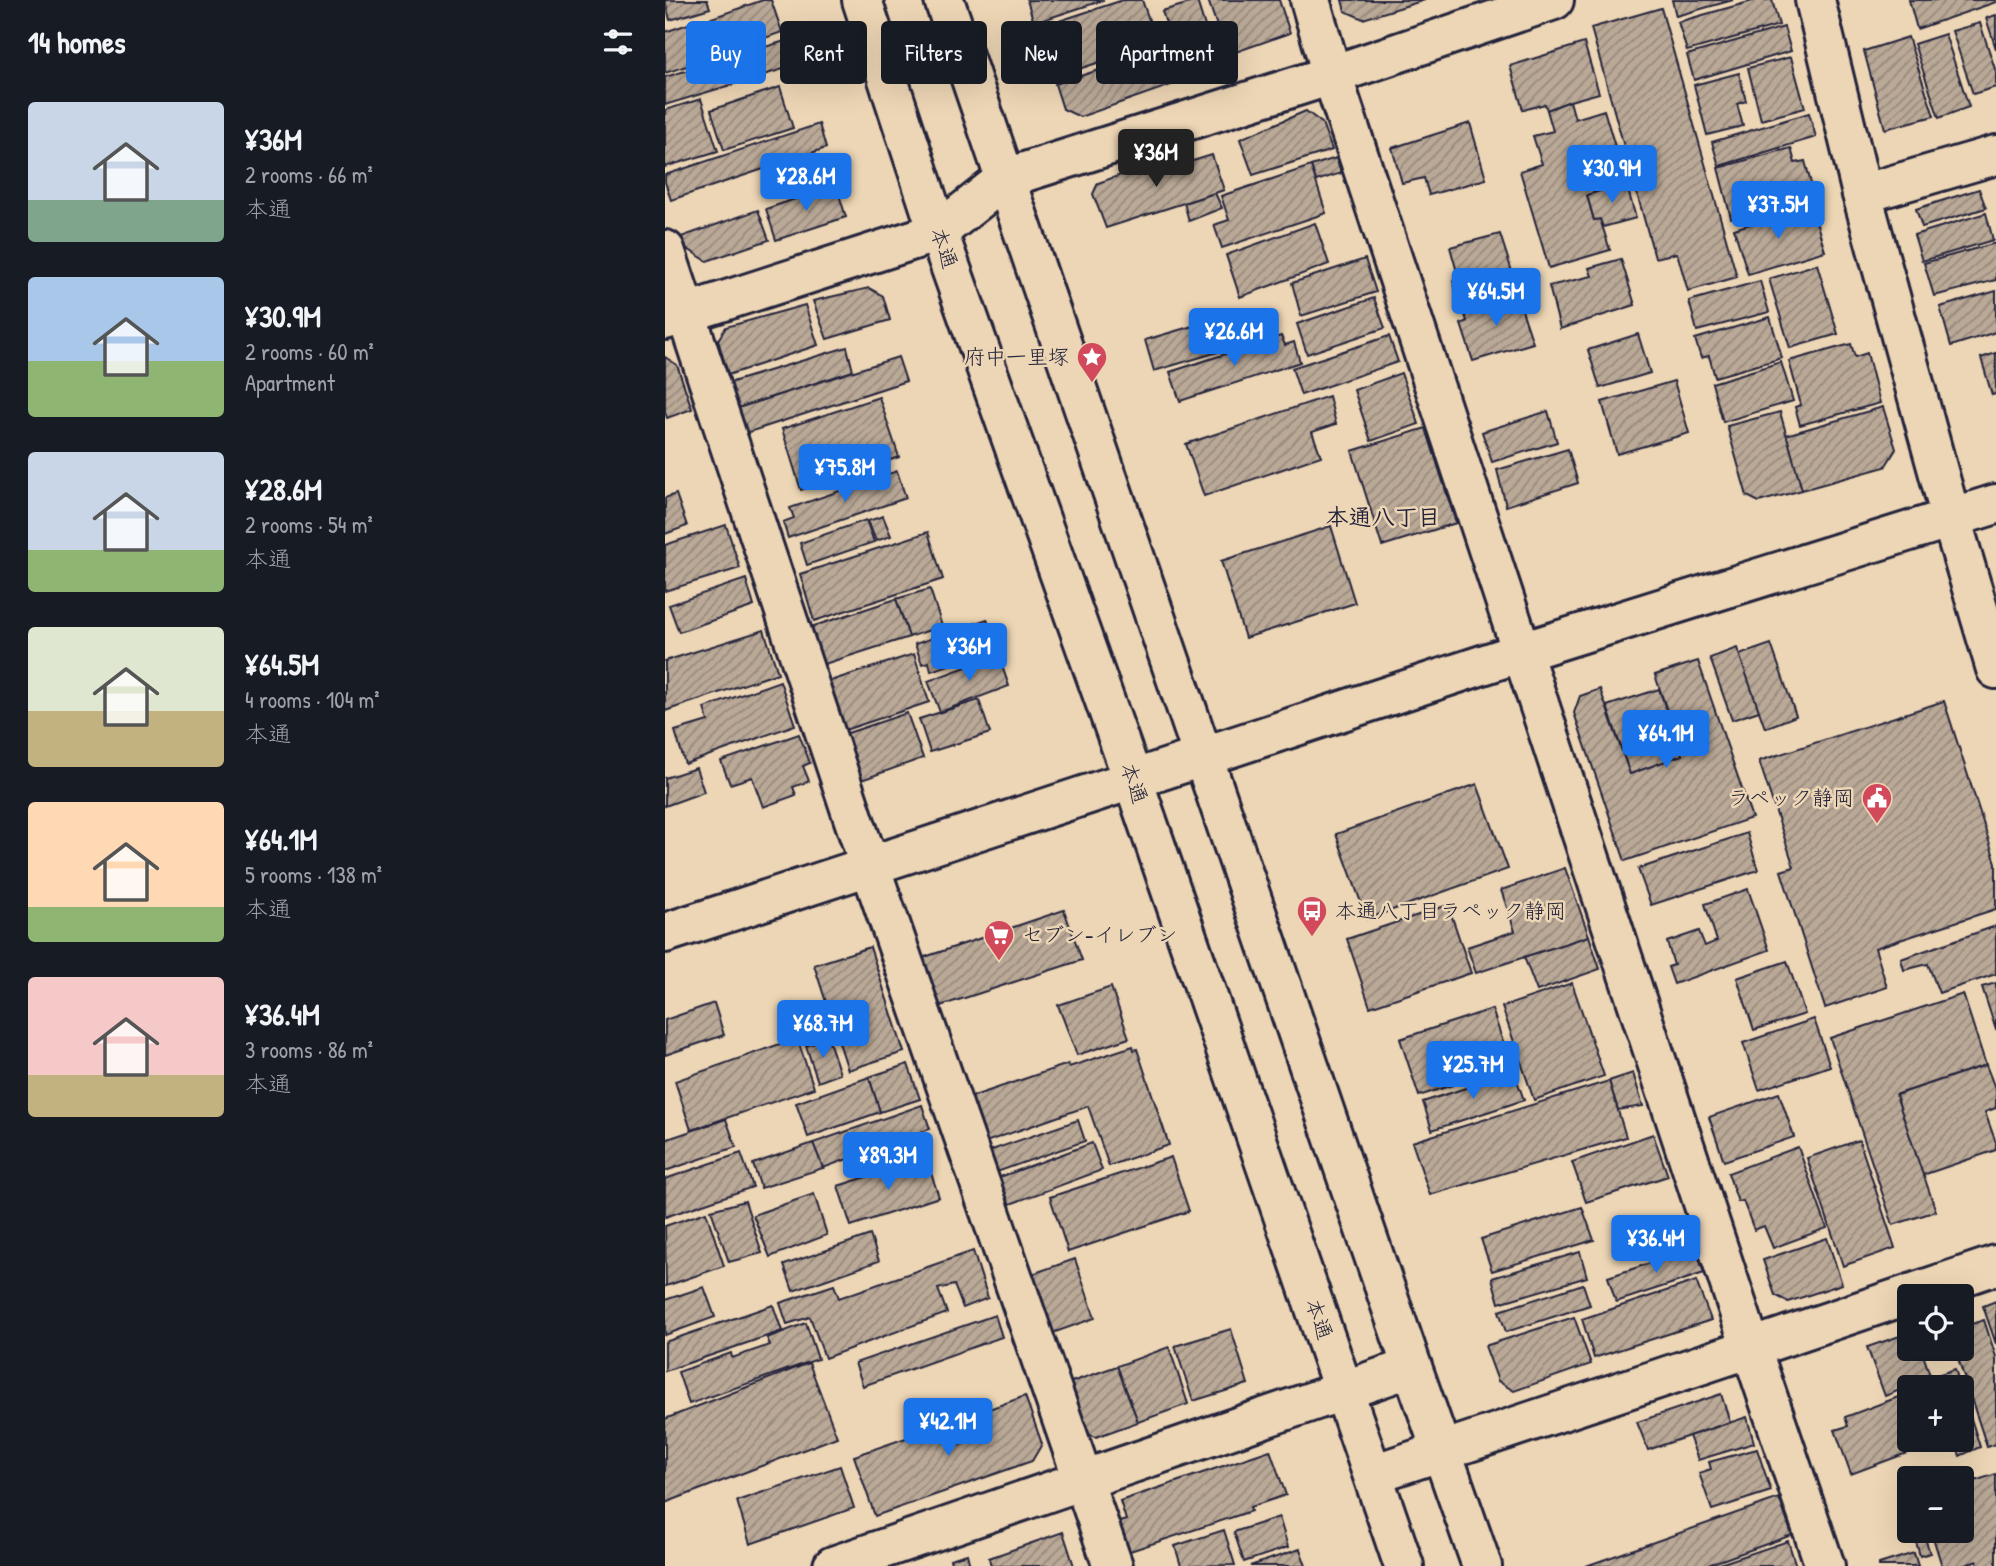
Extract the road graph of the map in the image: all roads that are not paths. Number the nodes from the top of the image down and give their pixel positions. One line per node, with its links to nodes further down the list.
1 (862, 0): 10 (street, 本通)
2 (944, 0): 8 (street)
3 (1310, 0): 6 (street)
4 (1554, 0): 6 (street)
5 (1815, 0): 9 (street)
6 (1332, 75): 8 (street); 15 (street)
7 (1996, 155): 9 (street)
8 (1006, 178): 10 (street); 17 (street)
9 (1862, 194): 14 (street)
10 (938, 232): 12 (street); 18 (street, 本通)
11 (665, 250): 12 (street)
12 (675, 316): 19 (street)
13 (1996, 504): 14 (street)
14 (1951, 518): 15 (street); 16 (street)
15 (1522, 652): 17 (street); 22 (street)
16 (1996, 669)
17 (1203, 757): 18 (street); 23 (street)
18 (1133, 780): 19 (street); 24 (street, 本通)
19 (870, 866): 20 (street); 27 (street)
20 (665, 933)
21 (1996, 1265): 22 (street)
22 (1751, 1348): 25 (street); 32 (street)
23 (1412, 1367): 24 (street); 25 (street)
24 (1345, 1392): 26 (street, 本通); 27 (street)
25 (1443, 1451): 26 (street); 31 (street)
26 (1373, 1474): 30 (street, 本通)
27 (1083, 1481): 28 (street); 29 (street)
28 (833, 1566)
29 (1113, 1566)
30 (1404, 1566)
31 (1482, 1566)
32 (1825, 1566)

